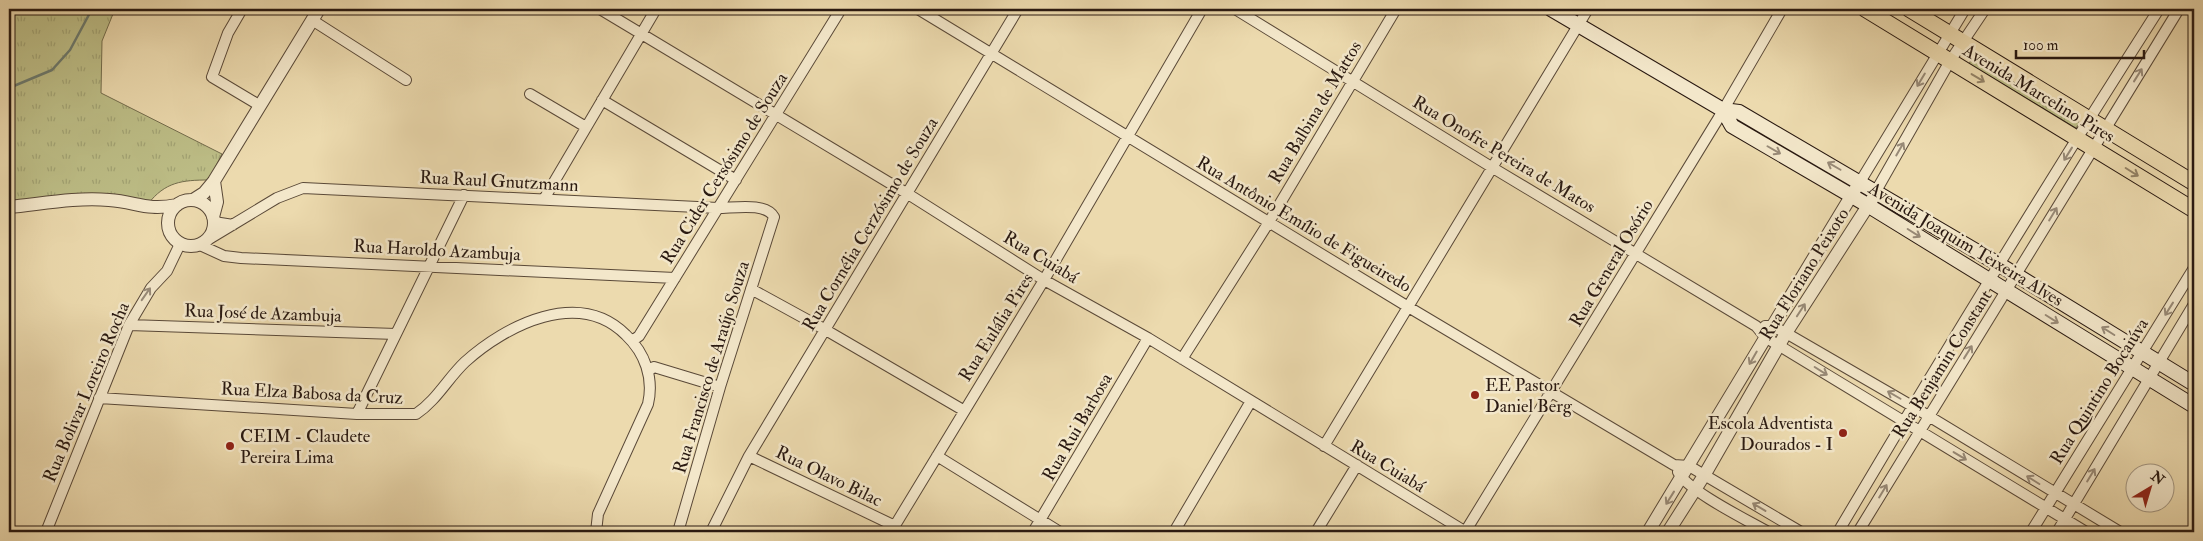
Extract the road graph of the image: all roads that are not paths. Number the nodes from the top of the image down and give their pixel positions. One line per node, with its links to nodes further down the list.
1 (242, 9): 30 (street)
2 (600, 9): 21 (street, Rua Cuiabá)
3 (656, 9): 21 (street)
4 (840, 9): 32 (street, Rua Cider Cersósimo de Souza)
5 (918, 9): 24 (street, Rua Antônio Emílio de Figueiredo)
6 (1018, 9): 24 (street, Rua Cornélia Cerzósimo de Souza)
7 (1202, 9): 36 (street, Rua Eulália Pires)
8 (1235, 9): 27 (street, Rua Onofre Pereira de Matos)
9 (1396, 9): 27 (street, Rua Balbina de Mattos)
10 (1551, 9): 20 (main road, Avenida Joaquim Teixeira Alves)
11 (1588, 9): 20 (street)
12 (1782, 9): 31 (street, Rua General Osório)
13 (1865, 9): 23 (main road, Avenida Marcelino Pires)
14 (1909, 9): 22 (main road, Avenida Marcelino Pires)
15 (1965, 9): 22 (street, Rua Floriano Peixoto)
16 (1985, 9): 22 (street, Rua Floriano Peixoto)
17 (2160, 9): 33 (street, Rua Benjamin Constant)
18 (2180, 9): 35 (street, Rua Benjamin Constant, one-way to 18)
19 (316, 14): 26 (street); 30 (street)
20 (1578, 26): 31 (main road, Avenida Joaquim Teixeira Alves); 39 (street)
21 (641, 34): 29 (street); 32 (street, Rua Cuiabá)
22 (1957, 38): 23 (street, Rua Floriano Peixoto); 25 (street, Rua Floriano Peixoto); 33 (main road, Avenida Marcelino Pires)
23 (1937, 53): 25 (main road, Avenida Marcelino Pires); 42 (street, Rua Floriano Peixoto, one-way to 42)
24 (991, 54): 36 (street, Rua Antônio Emílio de Figueiredo); 45 (street, Rua Cornélia Cerzósimo de Souza)
25 (1950, 61): 37 (main road, Avenida Marcelino Pires, one-way to 37); 44 (street, Rua Floriano Peixoto, one-way to 25)
26 (406, 80)
27 (1352, 80): 39 (street, Rua Onofre Pereira de Matos); 58 (street, Rua Balbina de Mattos)
28 (530, 94): 34 (street)
29 (602, 100): 34 (street); 40 (street)
30 (259, 105): 41 (street)
31 (1723, 110): 42 (main road, Avenida Joaquim Teixeira Alves, one-way to 31); 47 (main road, Avenida Joaquim Teixeira Alves, one-way to 47); 63 (street, Rua General Osório)
32 (776, 114): 40 (street, Rua Cider Cersósimo de Souza); 45 (street, Rua Cuiabá)
33 (2089, 118): 35 (main road, Avenida Marcelino Pires); 37 (street, Rua Benjamin Constant)
34 (586, 127): 48 (street)
35 (2104, 128): 38 (street, Rua Benjamin Constant); 43 (main road, Avenida Marcelino Pires)
36 (1129, 137): 58 (street, Rua Antônio Emílio de Figueiredo); 69 (street, Rua Eulália Pires)
37 (2078, 138): 38 (main road, Avenida Marcelino Pires); 64 (street, Rua Benjamin Constant, one-way to 64)
38 (2093, 147): 55 (main road, Avenida Marcelino Pires, one-way to 55); 67 (street, Rua Benjamin Constant, one-way to 38)
39 (1493, 168): 63 (street, Rua Onofre Pereira de Matos); 74 (street)
40 (736, 180): 54 (street, Rua Cider Cersósimo de Souza)
41 (214, 181): 49 (street); 57 (street)
42 (1860, 182): 44 (main road, Avenida Joaquim Teixeira Alves); 47 (street, Rua Floriano Peixoto)
43 (2194, 183)
44 (1876, 191): 51 (street, Rua Floriano Peixoto); 64 (main road, Avenida Joaquim Teixeira Alves)
45 (908, 194): 69 (street, Rua Cuiabá); 76 (street, Rua Cornélia Cerzósimo de Souza)
46 (464, 195): 48 (street, Rua Raul Gnutzmann); 59 (street, Rua Raul Gnutzmann); 65 (street)
47 (1852, 196): 51 (main road, Avenida Joaquim Teixeira Alves); 77 (street, Rua Floriano Peixoto)
48 (544, 199): 54 (street, Rua Raul Gnutzmann)
49 (193, 200): 50 (street); 57 (street)
50 (177, 205): 53 (street); 60 (street)
51 (1869, 206): 70 (main road, Avenida Joaquim Teixeira Alves, one-way to 70); 78 (street, Rua Floriano Peixoto, one-way to 51)
52 (9, 207): 53 (street)
53 (147, 208): 60 (street)
54 (718, 208): 56 (street, Rua Raul Gnutzmann); 68 (street, Rua Cider Cersósimo de Souza)
55 (2194, 210)
56 (771, 212): 71 (street, Rua Francisco de Araújo Souza)
57 (213, 219): 59 (street); 61 (street)
58 (1269, 222): 74 (street, Rua Antônio Emílio de Figueiredo); 84 (street, Rua Balbina de Mattos)
59 (233, 225): 61 (street, Rua Raul Gnutzmann)
60 (168, 227): 62 (street)
61 (202, 243): 62 (street); 65 (street, Rua Haroldo Azambuja)
62 (180, 244): 75 (street, Rua Bolivar Loreiro Rocha, one-way to 62)
63 (1636, 254): 77 (street, Rua Onofre Pereira de Matos); 91 (street, Rua General Osório)
64 (2000, 265): 67 (main road, Avenida Joaquim Teixeira Alves); 70 (street, Rua Benjamin Constant)
65 (428, 266): 68 (street, Rua Haroldo Azambuja); 79 (street)
66 (2194, 268): 83 (street, Rua Quintino Bocaiúva, one-way to 83)
67 (2015, 275): 72 (street, Rua Benjamin Constant); 83 (main road, Avenida Joaquim Teixeira Alves, one-way to 67)
68 (676, 278): 81 (street, Rua Cider Cersósimo de Souza)
69 (1044, 280): 80 (street, Rua Cuiabá); 96 (street, Rua Eulália Pires)
70 (1990, 280): 72 (main road, Avenida Joaquim Teixeira Alves); 94 (street, Rua Benjamin Constant)
71 (751, 289): 76 (street); 90 (street, Rua Francisco de Araújo Souza)
72 (2006, 290): 86 (main road, Avenida Joaquim Teixeira Alves, one-way to 86); 98 (street, Rua Benjamin Constant, one-way to 72)
73 (2194, 304): 85 (street, Rua Quintino Bocaiúva)
74 (1410, 308): 91 (street, Rua Antônio Emílio de Figueiredo); 101 (street)
75 (129, 325): 79 (street, Rua José de Azambuja); 92 (street, Rua Bolivar Loreiro Rocha)
76 (824, 329): 96 (street); 102 (street, Rua Cornélia Cerzósimo de Souza)
77 (1768, 331): 78 (street, Rua Onofre Pereira de Matos); 82 (street, Rua Onofre Pereira de Matos); 106 (street, Rua Floriano Peixoto, one-way to 106)
78 (1786, 333): 82 (street, Rua Floriano Peixoto); 94 (street, Rua Onofre Pereira de Matos, one-way to 78)
79 (396, 334): 97 (street)
80 (1148, 338): 84 (street, Rua Cuiabá); 113 (street, Rua Rui Barbosa)
81 (632, 341): 87 (street, Rua Elza Babosa da Cruz); 97 (street, Rua Elza Babosa da Cruz)
82 (1779, 345): 99 (street, Rua Onofre Pereira de Matos, one-way to 99); 107 (street, Rua Floriano Peixoto)
83 (2142, 353): 85 (main road, Avenida Joaquim Teixeira Alves); 86 (street, Rua Quintino Bocaiúva)
84 (1182, 359): 93 (street, Rua Cuiabá)
85 (2159, 362): 88 (street, Rua Quintino Bocaiúva); 89 (main road, Avenida Joaquim Teixeira Alves)
86 (2132, 368): 88 (main road, Avenida Joaquim Teixeira Alves); 110 (street, Rua Quintino Bocaiúva)
87 (648, 371): 90 (street); 117 (street, Rua Elza Babosa da Cruz)
88 (2150, 379): 95 (main road, Avenida Joaquim Teixeira Alves); 111 (street, Rua Quintino Bocaiúva, one-way to 88)
89 (2194, 384)
90 (720, 387): 118 (street, Rua Francisco de Araújo Souza)
91 (1552, 392): 105 (street, Rua Antônio Emílio de Figueiredo); 124 (street, Rua General Osório)
92 (99, 398): 97 (street, Rua Elza Babosa da Cruz); 116 (street, Rua Bolivar Loreiro Rocha)
93 (1251, 401): 101 (street, Rua Cuiabá); 122 (street)
94 (1912, 406): 98 (street, Rua Onofre Pereira de Matos); 99 (street, Rua Benjamin Constant)
95 (2194, 406)
96 (963, 410): 103 (street, Rua Eulália Pires)
97 (357, 414)
98 (1929, 416): 100 (street, Rua Benjamin Constant); 110 (street, Rua Onofre Pereira de Matos, one-way to 98)
99 (1903, 422): 100 (street, Rua Onofre Pereira de Matos); 129 (street, Rua Benjamin Constant)
100 (1919, 432): 112 (street, Rua Onofre Pereira de Matos, one-way to 112); 130 (street, Rua Benjamin Constant, one-way to 100)
101 (1324, 446): 104 (street, Rua Cuiabá)
102 (749, 456): 115 (street, Rua Olavo Bilac); 119 (street, Rua Cornélia Cerzósimo de Souza)
103 (937, 456): 113 (street); 115 (street, Rua Eulália Pires)
104 (1357, 465): 123 (street); 124 (street, Rua Cuiabá)
105 (1674, 465): 106 (street, Rua Antônio Emílio de Figueiredo); 108 (street, Rua Antônio Emílio de Figueiredo)
106 (1689, 466): 107 (street, Rua Antônio Emílio de Figueiredo); 108 (street, Rua Floriano Peixoto)
107 (1705, 474): 109 (street, Rua Floriano Peixoto); 128 (street, Rua Antônio Emílio de Figueiredo, one-way to 107)
108 (1682, 479): 109 (street, Rua Antônio Emílio de Figueiredo); 125 (street, Rua Floriano Peixoto, one-way to 125)
109 (1695, 489): 126 (street, Rua Floriano Peixoto); 127 (street, Rua Antônio Emílio de Figueiredo)
110 (2054, 494): 111 (street, Rua Onofre Pereira de Matos); 112 (street, Rua Quintino Bocaiúva)
111 (2073, 505): 114 (street, Rua Quintino Bocaiúva); 134 (street, Rua Onofre Pereira de Matos)
112 (2046, 507): 114 (street, Rua Onofre Pereira de Matos); 131 (street, Rua Quintino Bocaiúva)
113 (1041, 520): 120 (street, Rua Rui Barbosa); 121 (street)
114 (2066, 520): 132 (street, Rua Quintino Bocaiúva); 133 (street, Rua Onofre Pereira de Matos)
115 (893, 529)
116 (46, 532)
117 (596, 532)
118 (678, 532)
119 (711, 532)
120 (1033, 532)
121 (1060, 532)
122 (1174, 532)
123 (1316, 532)
124 (1465, 532)
125 (1648, 532)
126 (1668, 532)
127 (1768, 532)
128 (1801, 532)
129 (1838, 532)
130 (1858, 532)
131 (2031, 532)
132 (2057, 532)
133 (2086, 532)
134 (2120, 532)

